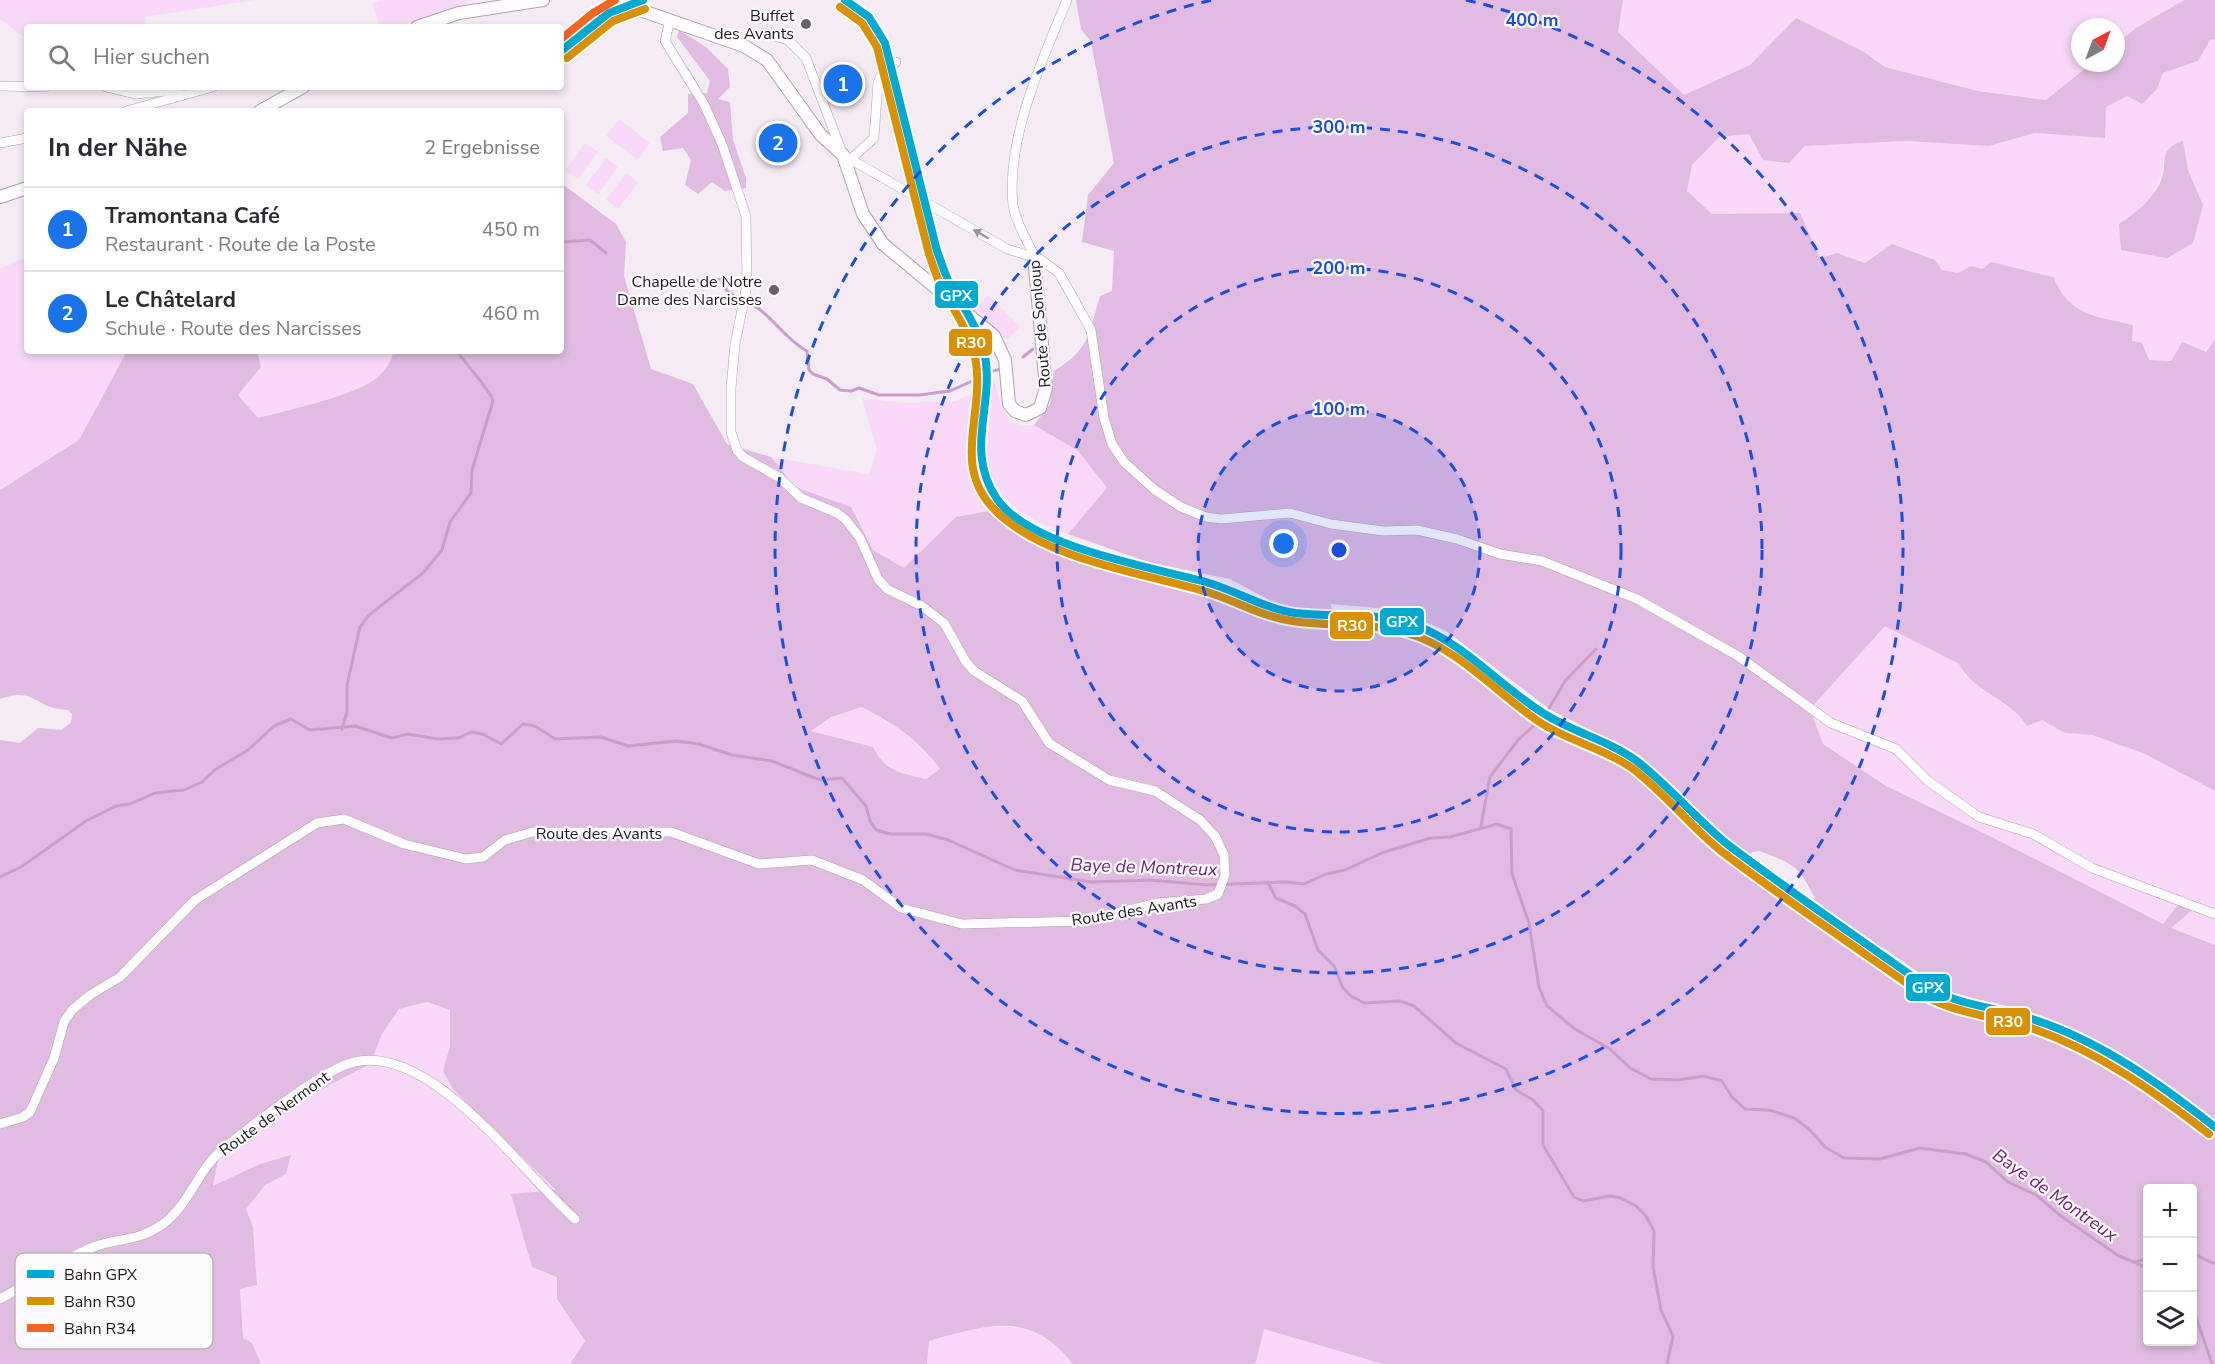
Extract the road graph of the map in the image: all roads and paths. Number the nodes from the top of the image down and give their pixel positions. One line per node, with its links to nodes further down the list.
1 (543, 0): 5 (street)
2 (611, 0): 4 (street)
3 (1067, 0): 22 (street, Route de Sonloup)
4 (669, 20): 19 (street); 24 (street, Route des Avants)
5 (426, 24)
6 (764, 33): 19 (street)
7 (896, 62): 19 (street)
8 (0, 86): 9 (street)
9 (24, 87)
10 (118, 90): 11 (street)
11 (188, 90)
12 (199, 90): 14 (street)
13 (298, 90): 16 (street)
14 (190, 92): 15 (street)
15 (136, 108)
16 (265, 108)
17 (24, 138): 18 (street)
18 (0, 142)
19 (847, 157): 22 (street, one-way to 19); 22 (street, Route de Sonloup)
20 (24, 189): 21 (street)
21 (0, 197)
22 (1034, 256): 23 (street)
23 (2215, 914)
24 (0, 1124)
25 (575, 1219): 26 (street, Route de Nermont)
26 (79, 1253)
27 (15, 1290): 28 (street, Route de Nermont)
28 (0, 1299)

